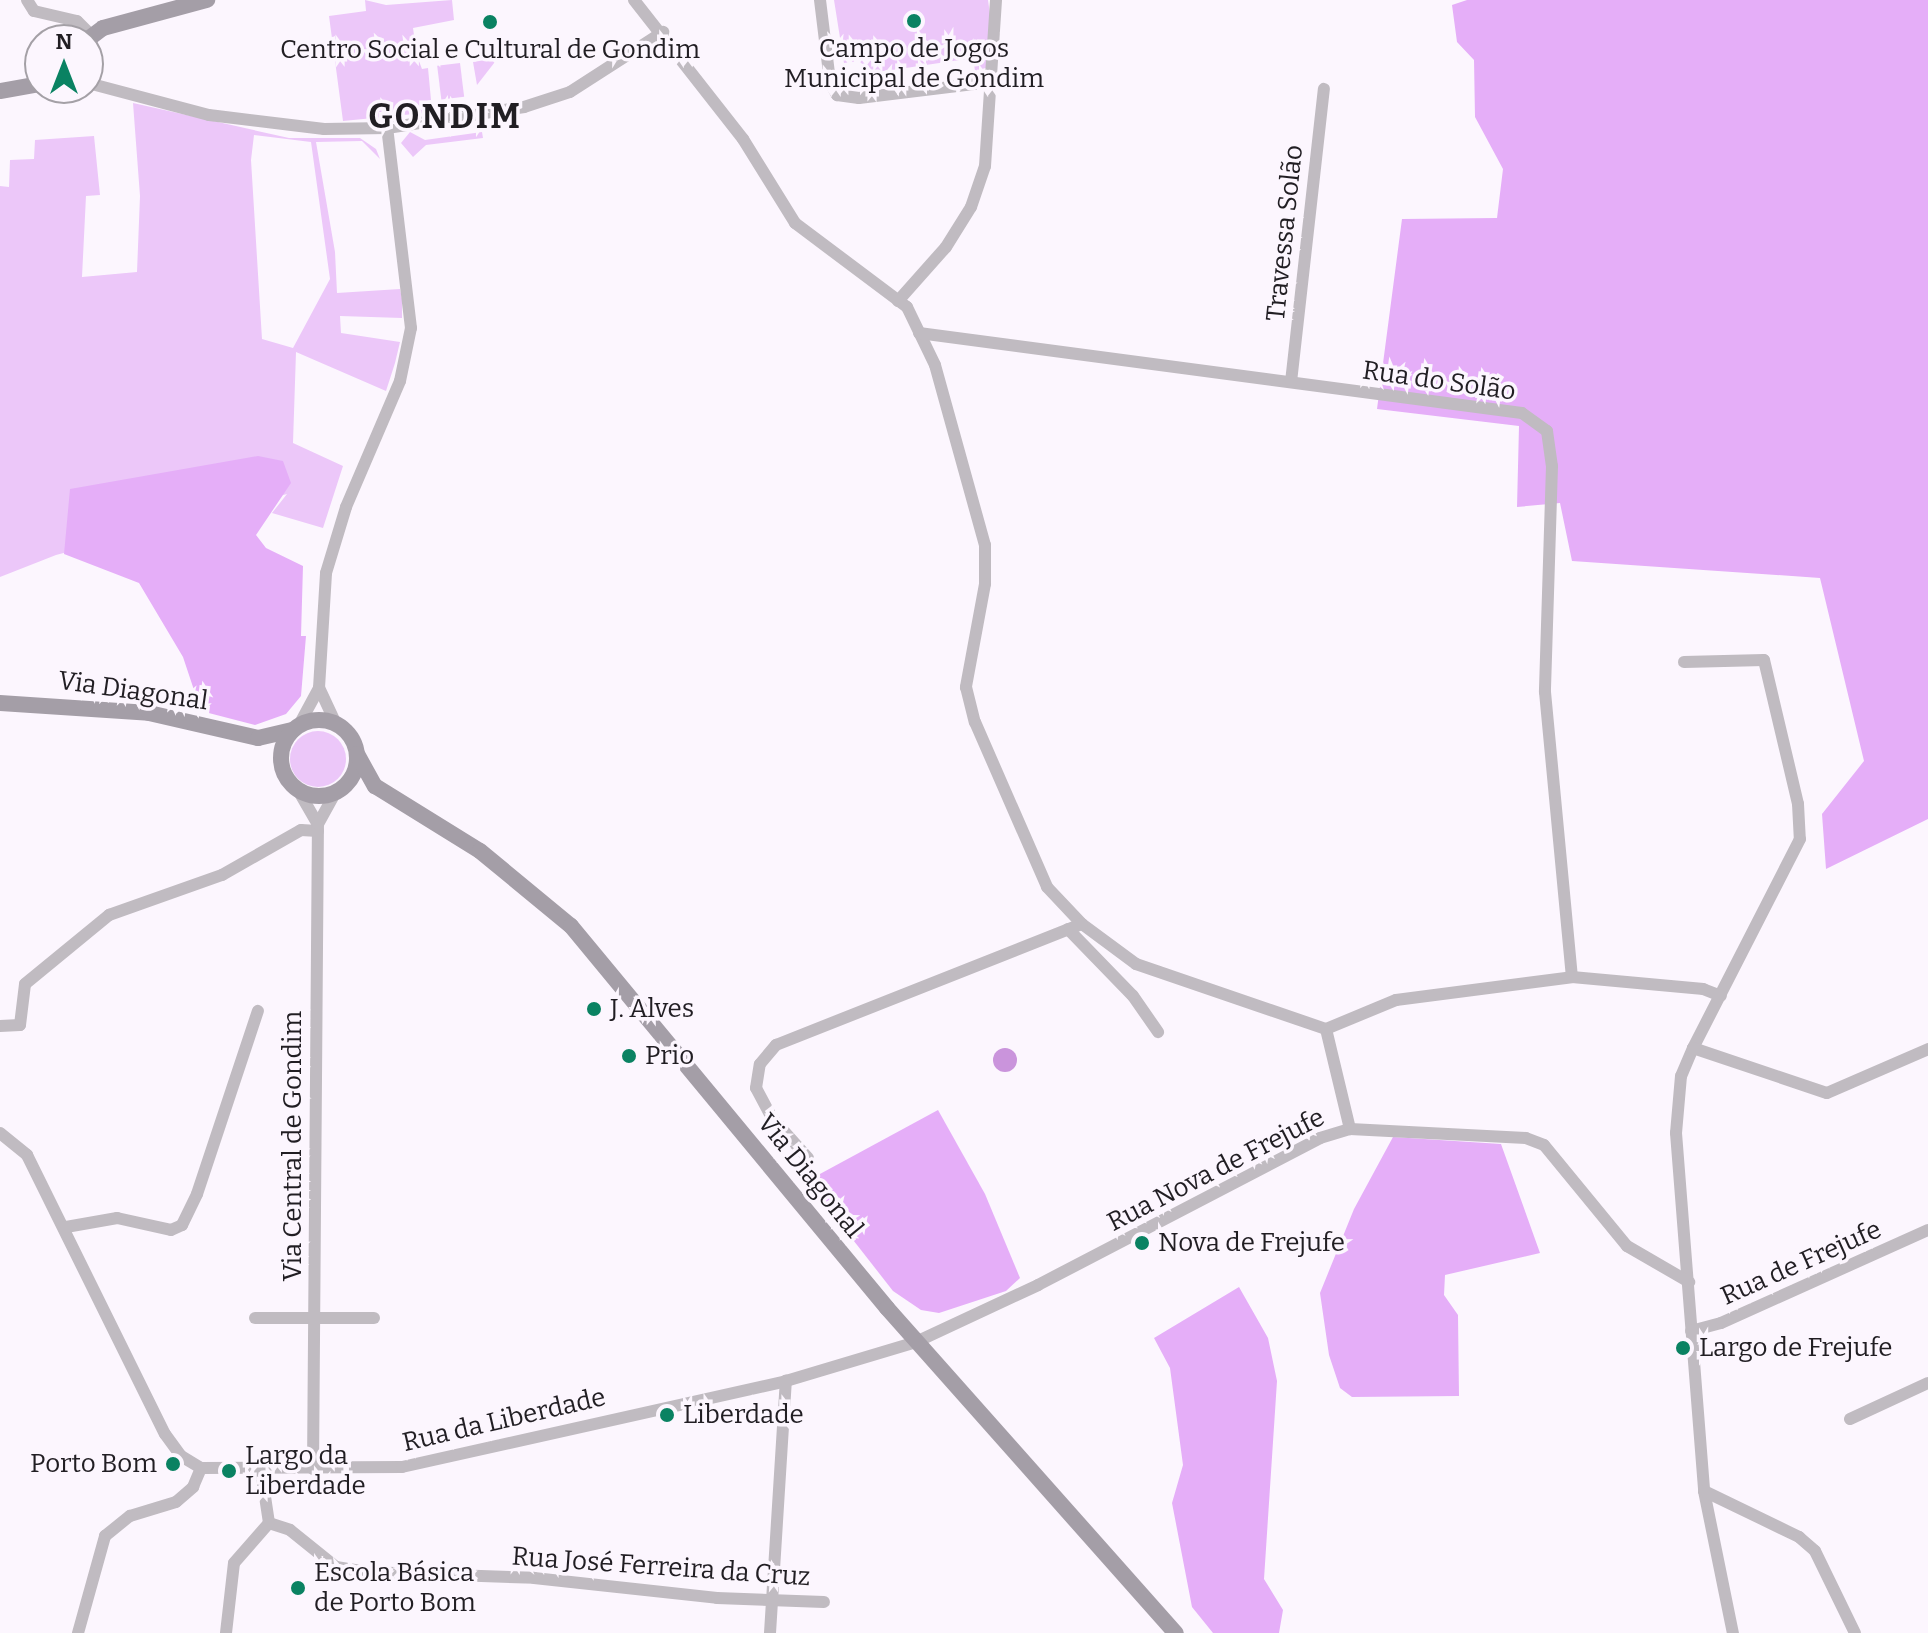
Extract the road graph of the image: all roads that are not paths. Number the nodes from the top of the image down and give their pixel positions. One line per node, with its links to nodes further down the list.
1 (27, 0): 6 (street)
2 (207, 0): 7 (main road)
3 (634, 0): 8 (street)
4 (820, 0): 9 (street)
5 (996, 0): 9 (street)
6 (79, 24)
7 (104, 32)
8 (663, 32): 14 (street); 15 (street)
9 (992, 82): 15 (street)
10 (24, 87): 13 (main road)
11 (104, 87): 14 (street)
12 (1324, 89): 17 (street, Travessa Solão)
13 (0, 91)
14 (387, 128): 19 (street)
15 (898, 301): 16 (street)
16 (919, 333): 17 (street, Rua do Solão); 30 (street)
17 (1291, 382): 32 (street, Rua do Solão)
18 (1684, 662): 33 (street)
19 (319, 688): 21 (street); 22 (street)
20 (0, 703): 23 (main road, Via Diagonal)
21 (336, 724): 22 (main road, Via Diagonal); 24 (main road, Via Diagonal)
22 (296, 728): 23 (main road, Via Diagonal); 25 (main road)
23 (258, 738): 25 (main road)
24 (357, 754): 26 (main road, Via Diagonal); 28 (main road)
25 (281, 764): 27 (main road)
26 (375, 786): 28 (main road); 50 (main road, Via Diagonal)
27 (298, 790): 28 (main road); 29 (street)
28 (339, 790): 29 (street, Via Central de Gondim)
29 (318, 827): 35 (street); 47 (street, Via Central de Gondim)
30 (1082, 924): 31 (street); 36 (street)
31 (1068, 929): 37 (street); 42 (street)
32 (1572, 977): 33 (street); 36 (street)
33 (1721, 996): 38 (street)
34 (258, 1011): 43 (street)
35 (0, 1026)
36 (1326, 1029): 40 (street)
37 (1158, 1032)
38 (1693, 1048): 39 (street); 45 (street)
39 (1928, 1049)
40 (1350, 1129): 45 (street, Rua Nova de Frejufe); 50 (street, Rua Nova de Frejufe)
41 (0, 1133): 43 (street)
42 (808, 1158)
43 (66, 1227): 54 (street)
44 (1928, 1230): 49 (street, Rua de Frejufe)
45 (1689, 1282): 49 (street)
46 (255, 1318): 47 (street)
47 (314, 1318): 48 (street); 55 (street, Via Central de Gondim)
48 (374, 1318)
49 (1691, 1331): 57 (street)
50 (916, 1342): 51 (street, Rua da Liberdade); 64 (main road, Via Diagonal)
51 (786, 1381): 55 (street, Rua da Liberdade); 59 (street)
52 (1928, 1383): 53 (street)
53 (1850, 1419)
54 (201, 1468): 56 (street, Rua da Liberdade); 61 (street)
55 (313, 1469): 56 (street, Rua da Liberdade)
56 (261, 1470): 58 (street)
57 (1704, 1491): 65 (street); 66 (street)
58 (269, 1523): 59 (street, Rua José Ferreira da Cruz); 62 (street)
59 (772, 1600): 60 (street, Rua José Ferreira da Cruz); 63 (street)
60 (824, 1602)
61 (78, 1633)
62 (226, 1633)
63 (770, 1633)
64 (1176, 1633)
65 (1733, 1633)
66 (1855, 1633)

